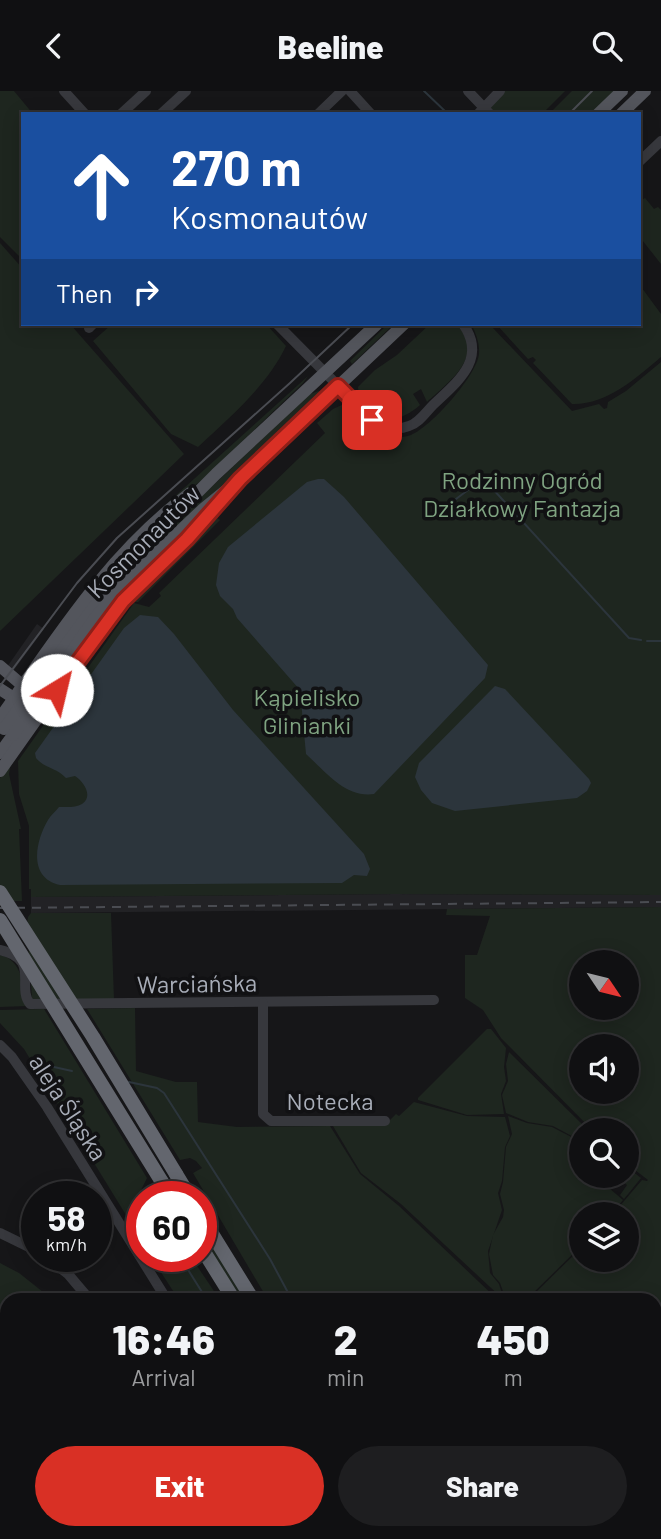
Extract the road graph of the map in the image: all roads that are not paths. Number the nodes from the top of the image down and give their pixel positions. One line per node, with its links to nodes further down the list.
1 (64, 91): 10 (street)
2 (146, 91): 11 (street)
3 (186, 91): 12 (street)
4 (342, 91): 13 (street)
5 (350, 91): 14 (street)
6 (468, 91): 15 (street)
7 (500, 91): 15 (street)
8 (622, 91): 16 (main road)
9 (645, 91): 17 (main road)
10 (83, 112)
11 (123, 112)
12 (164, 112)
13 (320, 112)
14 (369, 112)
15 (484, 112)
16 (600, 112)
17 (623, 112)
18 (661, 141): 19 (street)
19 (641, 160)
20 (279, 326): 24 (street)
21 (375, 326): 24 (main road, Kosmonautów)
22 (402, 326): 25 (main road, Kosmonautów)
23 (464, 326): 25 (street)
24 (325, 373): 25 (street); 26 (main road, Kosmonautów)
25 (338, 386): 27 (main road, Kosmonautów)
26 (216, 474): 29 (main road, Kosmonautów); 30 (main road)
27 (240, 479): 29 (main road, Kosmonautów); 34 (main road)
28 (0, 666): 30 (main road)
29 (52, 670): 35 (main road, Kosmonautów, bridge)
30 (23, 685): 33 (main road); 34 (main road)
31 (0, 689): 33 (main road)
32 (0, 696): 35 (main road)
33 (14, 698): 34 (main road); 35 (main road)
34 (43, 711): 37 (main road)
35 (4, 726): 36 (main road, Kosmonautów)
36 (0, 754)
37 (0, 771)
38 (0, 892): 46 (highway, bridge)
39 (0, 920): 45 (highway, bridge)
40 (0, 950): 42 (street, Warciańska)
41 (434, 1000): 42 (street, Warciańska)
42 (262, 1003): 44 (street, Notecka)
43 (0, 1045): 53 (street, aleja Śląska)
44 (385, 1121)
45 (161, 1181)
46 (180, 1181)
47 (0, 1233): 49 (street)
48 (217, 1242): 55 (highway)
49 (21, 1243)
50 (65, 1272): 52 (street)
51 (217, 1272): 54 (highway)
52 (84, 1293)
53 (163, 1293)
54 (230, 1293)
55 (249, 1293)

